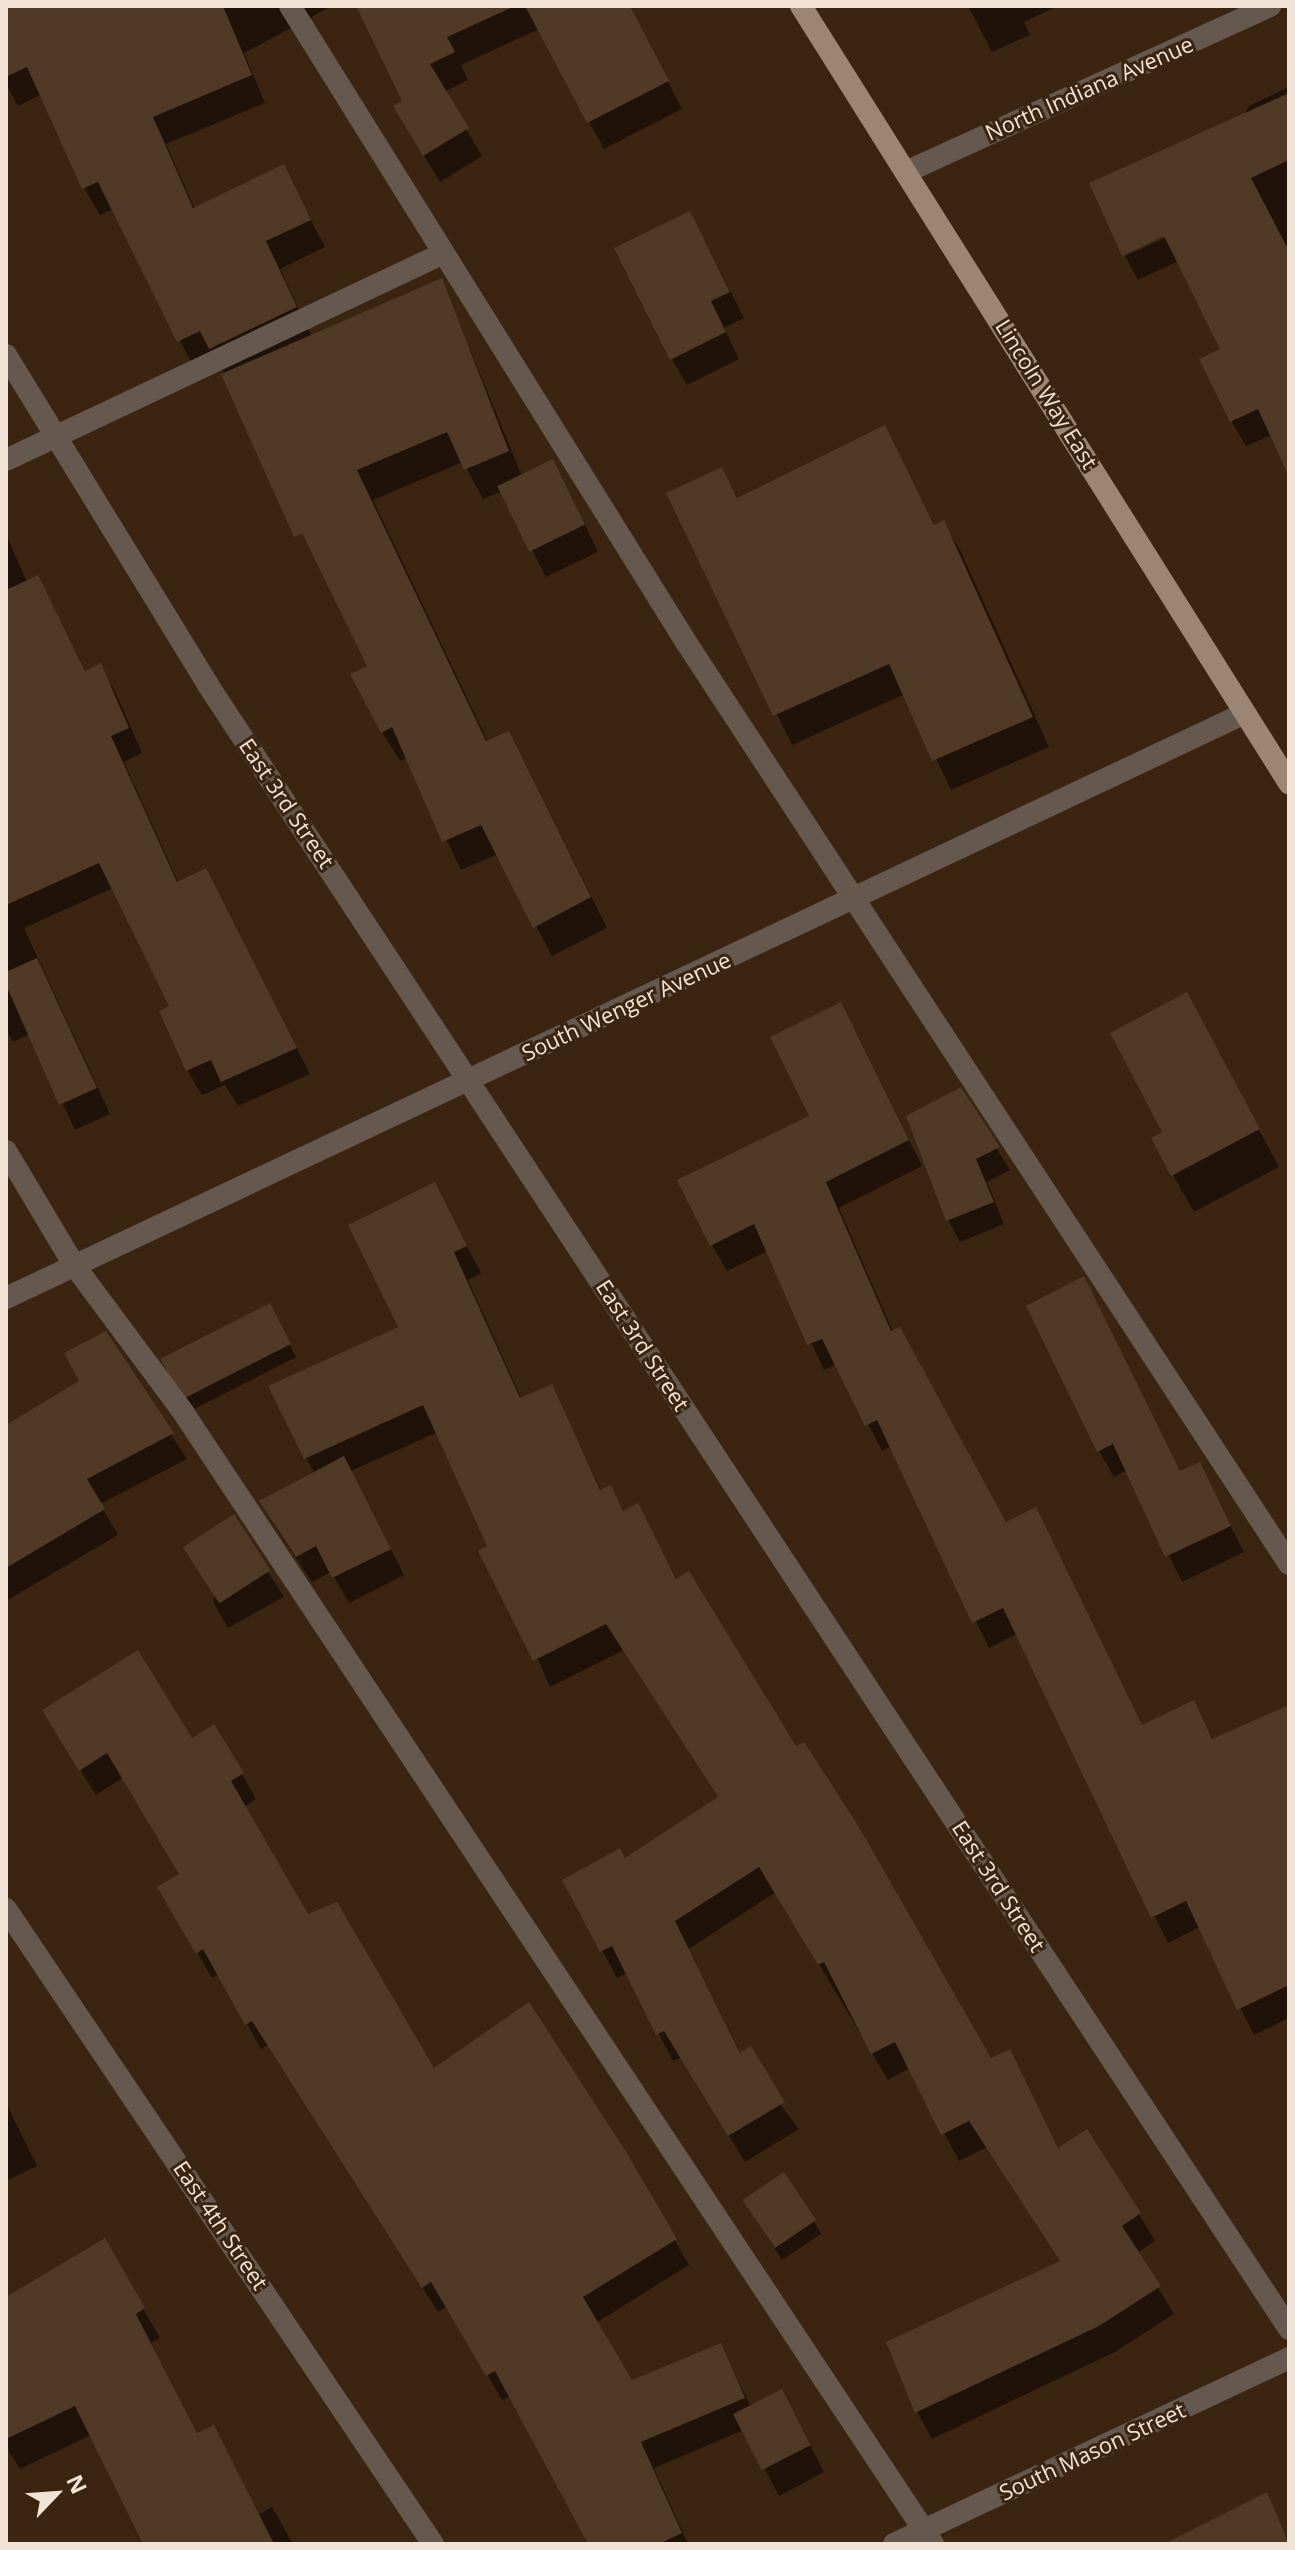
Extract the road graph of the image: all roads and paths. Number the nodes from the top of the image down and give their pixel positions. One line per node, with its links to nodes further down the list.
1 (290, 6): 5 (street)
2 (801, 6): 4 (main road, Lincoln Way East)
3 (1270, 6): 4 (street, North Indiana Avenue)
4 (908, 171): 9 (main road, Lincoln Way East)
5 (444, 253): 7 (street); 11 (street)
6 (6, 355): 7 (street, East 3rd Street)
7 (56, 436): 8 (street); 12 (street, East 3rd Street)
8 (6, 460)
9 (1245, 713): 10 (main road, Lincoln Way East); 11 (street, South Wenger Avenue)
10 (1289, 783)
11 (852, 897): 12 (street, South Wenger Avenue); 16 (street)
12 (469, 1078): 14 (street, South Wenger Avenue); 18 (street, East 3rd Street)
13 (6, 1151): 14 (street)
14 (74, 1265): 15 (street, South Wenger Avenue); 20 (street)
15 (6, 1298)
16 (1289, 1564)
17 (6, 1909): 21 (street, East 4th Street)
18 (1289, 2329)
19 (1289, 2358): 20 (street, South Mason Street)
20 (928, 2537): 22 (street, South Mason Street)
21 (433, 2544)
22 (894, 2544)

